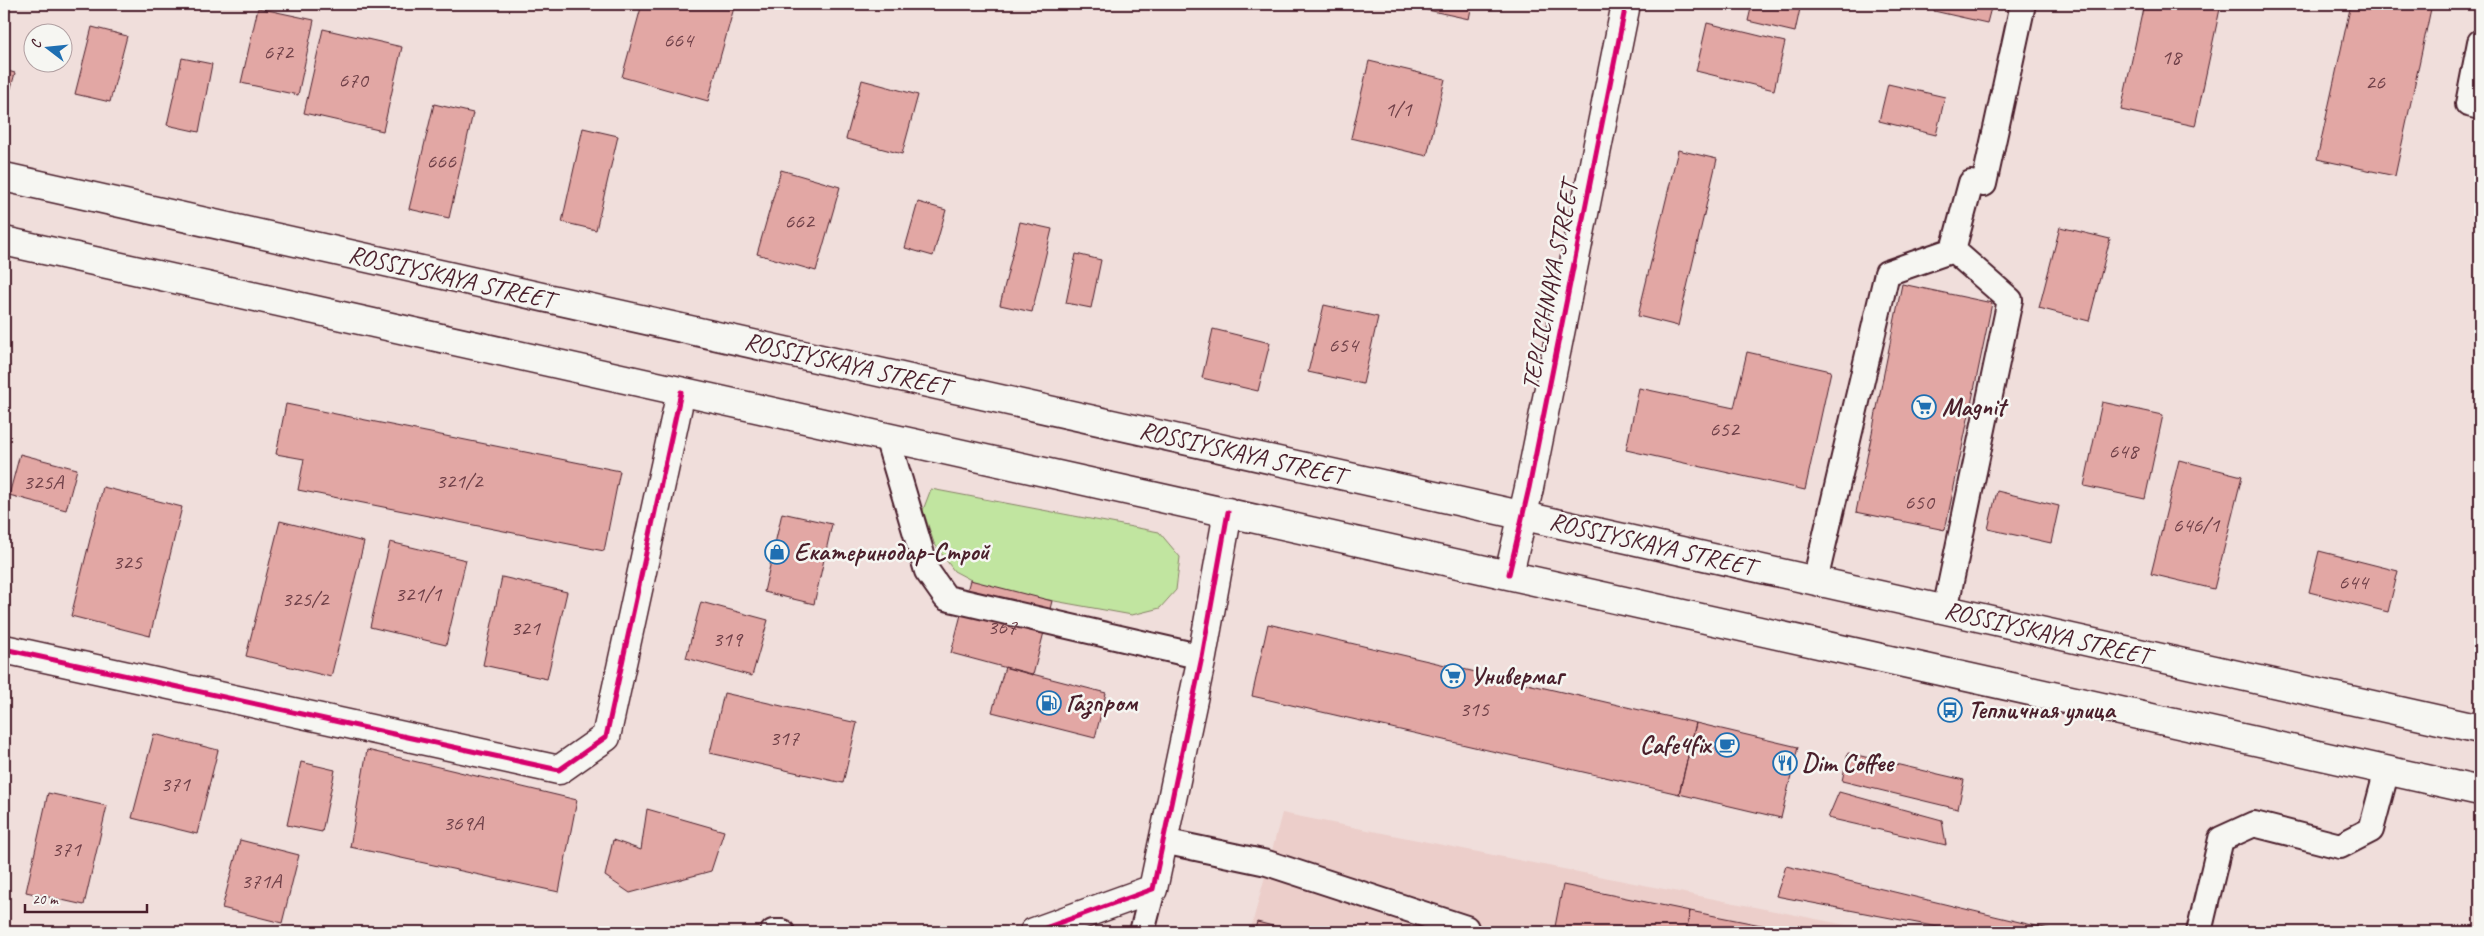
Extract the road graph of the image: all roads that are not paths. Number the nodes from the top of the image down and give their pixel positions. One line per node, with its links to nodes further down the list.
1 (1626, 4): 11 (main road, TEPLICHNAYA STREET)
2 (2023, 4): 7 (lane)
3 (2480, 42): 4 (lane)
4 (2480, 107)
5 (4, 177): 11 (main road, ROSSIYSKAYA STREET)
6 (4, 241): 8 (main road)
7 (1953, 250): 13 (lane); 14 (lane)
8 (681, 392): 9 (main road); 15 (main road)
9 (887, 437): 10 (main road); 16 (lane)
10 (1228, 512): 12 (main road); 16 (main road)
11 (1524, 516): 12 (main road, TEPLICHNAYA STREET); 13 (main road, ROSSIYSKAYA STREET)
12 (1509, 574): 18 (main road)
13 (1815, 581): 14 (main road, ROSSIYSKAYA STREET)
14 (1945, 610): 17 (main road, ROSSIYSKAYA STREET)
15 (4, 649)
16 (1202, 657): 20 (main road)
17 (2480, 729)
18 (2387, 770): 19 (main road); 27 (lane)
19 (2480, 791)
20 (1163, 841): 21 (main road); 22 (lane)
21 (1153, 889): 25 (main road); 26 (lane)
22 (1466, 928)
23 (773, 932): 24 (lane)
24 (782, 932)
25 (1034, 932)
26 (1142, 932)
27 (2199, 932)

